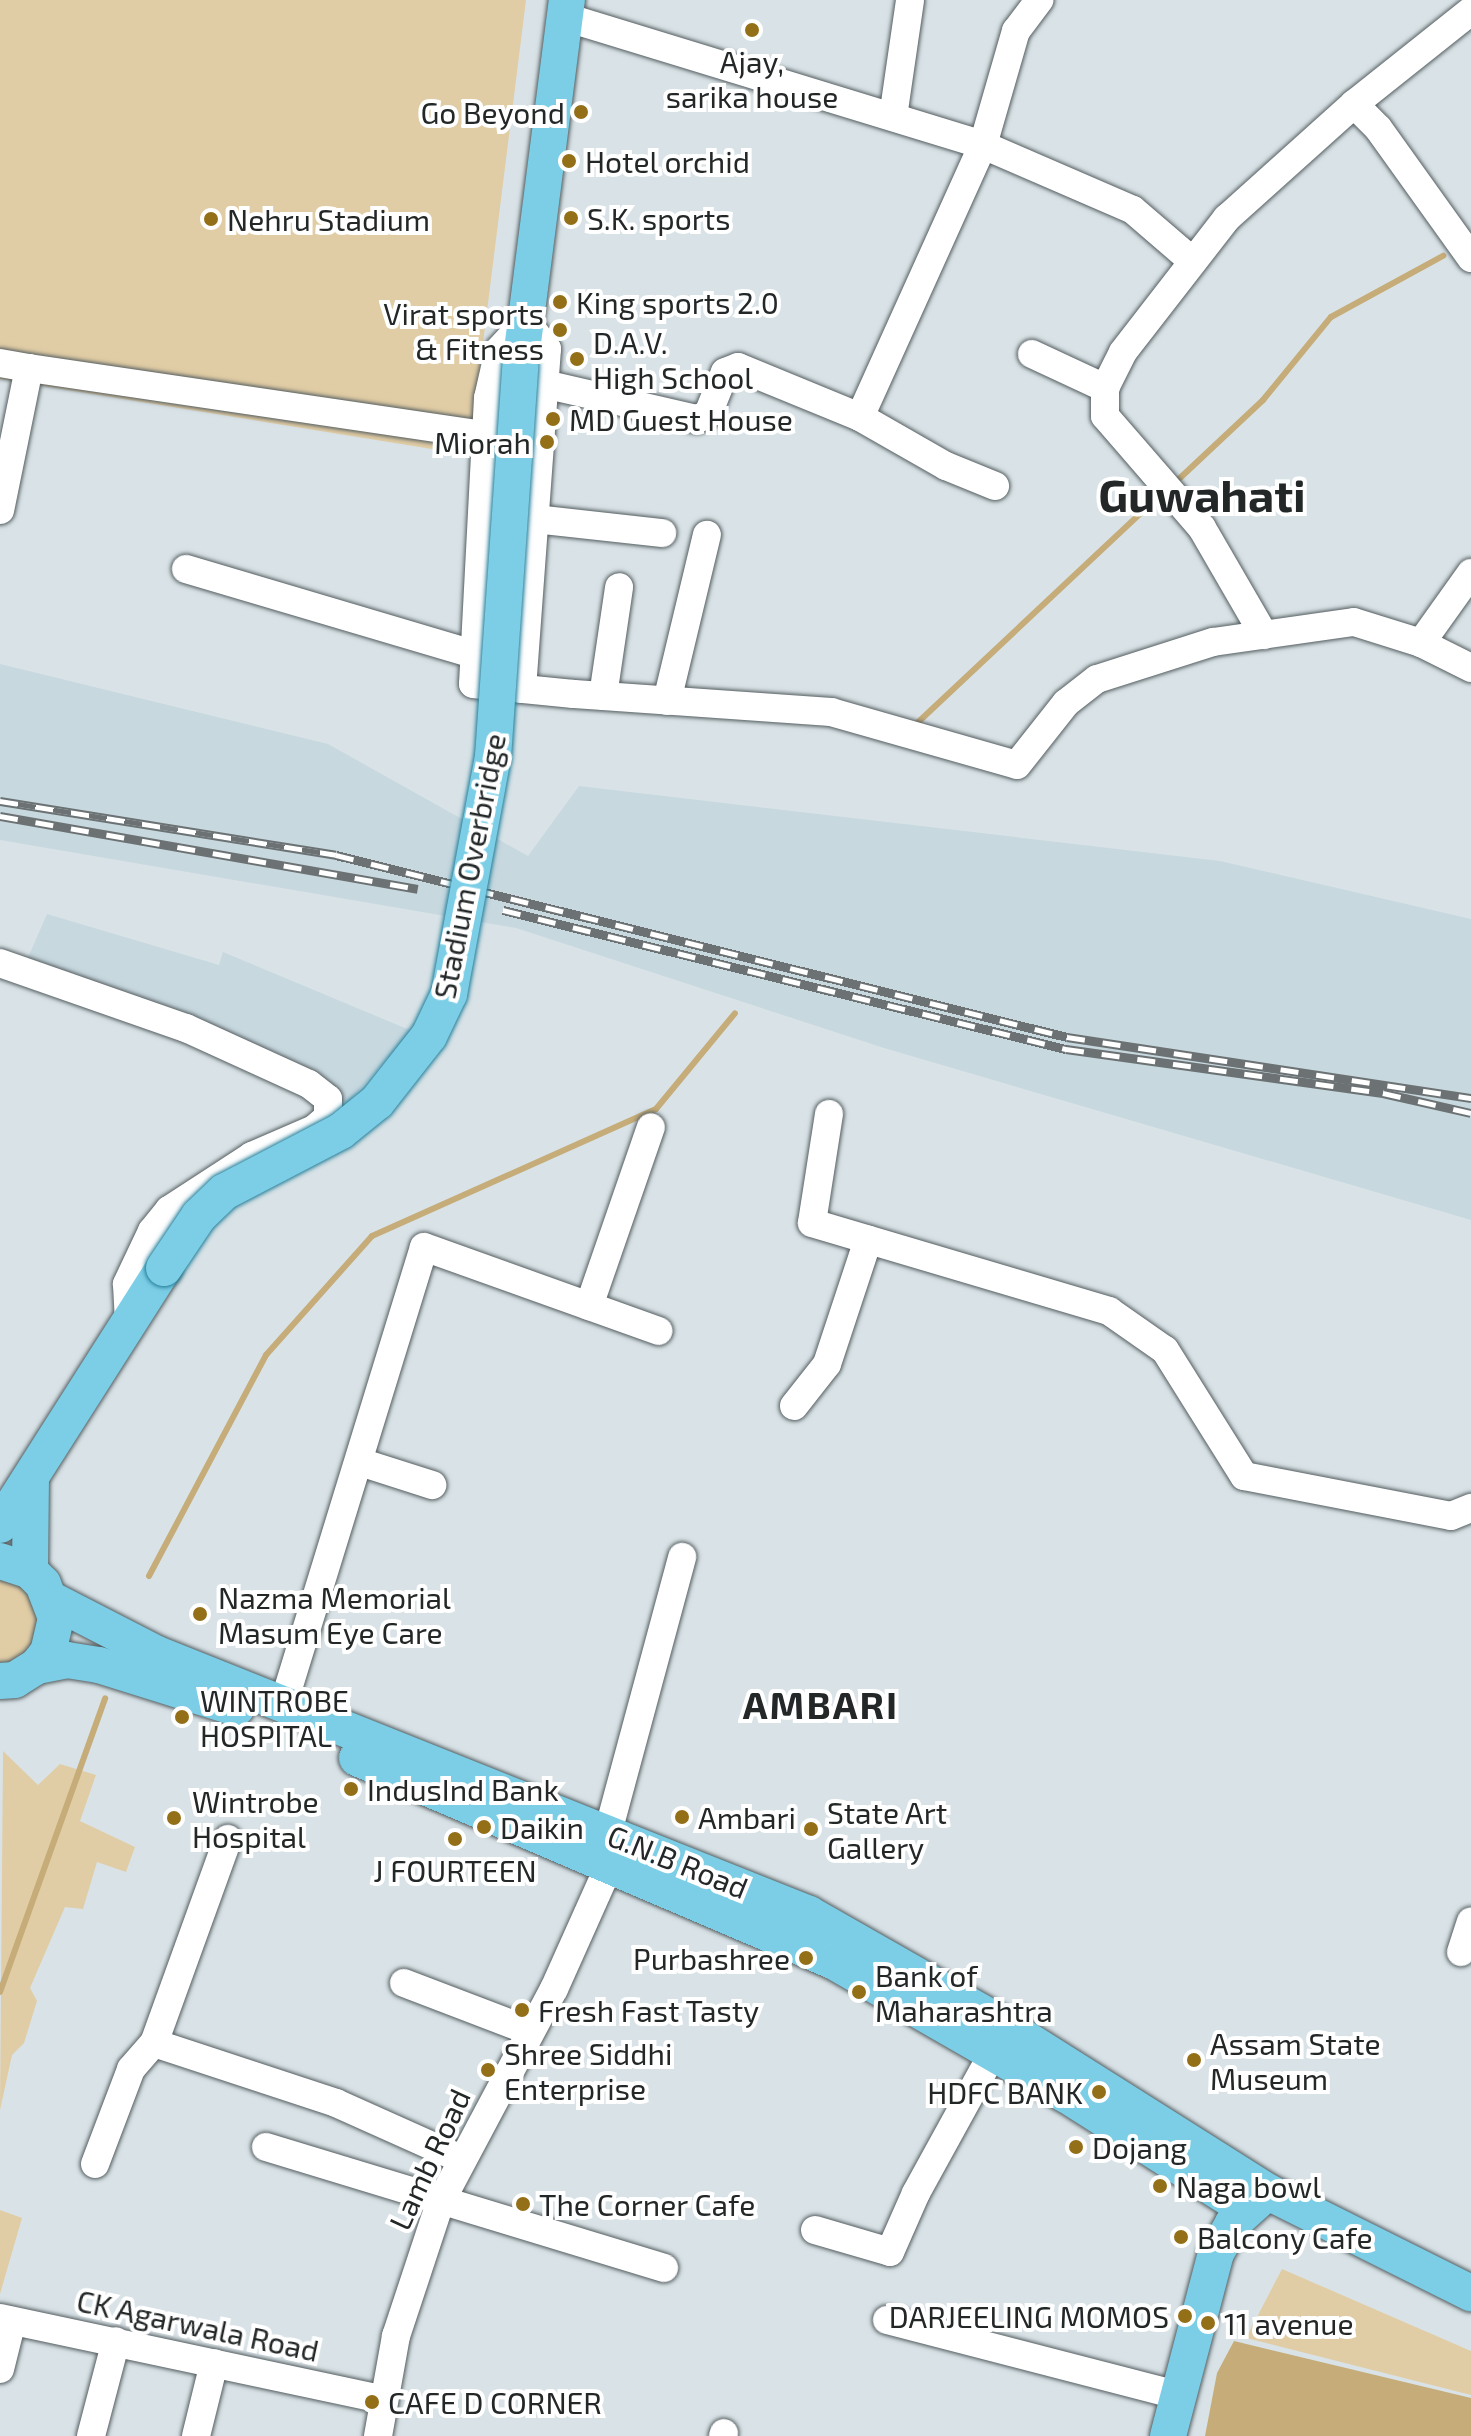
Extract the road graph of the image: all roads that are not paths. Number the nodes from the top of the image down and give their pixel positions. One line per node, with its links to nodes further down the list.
1 (910, 0): 6 (street)
2 (1039, 0): 7 (street)
3 (566, 9): 6 (street); 10 (main road, Stadium Overbridge)
4 (1471, 11): 5 (street)
5 (1354, 104): 8 (street); 9 (street)
6 (893, 117): 7 (street)
7 (983, 145): 9 (street); 16 (street)
8 (1471, 258)
9 (1190, 259): 15 (street)
10 (526, 321): 14 (main road, Stadium Overbridge); 17 (street)
11 (1032, 354): 15 (street)
12 (0, 363): 13 (street)
13 (29, 368): 17 (street); 19 (street)
14 (532, 375): 16 (street); 20 (street); 38 (main road, Stadium Overbridge, bridge)
15 (1105, 388): 26 (street)
16 (860, 417): 18 (street)
17 (484, 435): 28 (street)
18 (995, 486)
19 (0, 510)
20 (535, 519): 21 (street); 30 (street)
21 (662, 533)
22 (707, 535): 32 (street)
23 (186, 569): 28 (street)
24 (1471, 573): 27 (street)
25 (619, 587): 31 (street)
26 (1264, 635): 27 (street); 32 (street)
27 (1421, 643): 29 (street)
28 (473, 654): 30 (street)
29 (1471, 668)
30 (522, 689): 31 (street)
31 (603, 696): 32 (street)
32 (667, 701)
33 (0, 963): 38 (street)
34 (829, 1114): 36 (street)
35 (651, 1127): 37 (street)
36 (868, 1240): 40 (street); 44 (street)
37 (589, 1306): 39 (street); 41 (street)
38 (129, 1318): 42 (main road, Stadium Overbridge)
39 (658, 1331)
40 (794, 1406)
41 (360, 1462): 43 (street); 50 (street)
42 (31, 1481): 45 (main road, Stadium Overbridge); 47 (main road)
43 (432, 1485)
44 (1471, 1508)
45 (0, 1525)
46 (682, 1557): 52 (street, Lamb Road)
47 (15, 1566): 48 (main road)
48 (52, 1600): 49 (main road); 50 (main road, G.N.B Road)
49 (13, 1682): 52 (main road, G.N.B Road)
50 (284, 1702): 52 (main road, G.N.B Road)
51 (228, 1839): 57 (street)
52 (613, 1846): 56 (street, Lamb Road); 58 (main road, G.N.B Road); 62 (main road, G.N.B Road)
53 (1471, 1922): 54 (street)
54 (1461, 1952)
55 (404, 1983): 56 (street)
56 (530, 2031): 60 (street, Lamb Road)
57 (154, 2043): 60 (street); 61 (street)
58 (994, 2051): 62 (main road, G.N.B Road); 64 (street)
59 (266, 2147): 63 (street)
60 (461, 2159): 63 (street, Lamb Road)
61 (95, 2164)
62 (1257, 2200): 66 (main road); 72 (main road)
63 (440, 2203): 65 (street); 73 (street, Lamb Road)
64 (815, 2230)
65 (664, 2268)
66 (1471, 2293)
67 (6, 2320): 69 (street, CK Agarwala Road); 71 (street)
68 (887, 2320): 72 (street)
69 (116, 2341): 70 (street, CK Agarwala Road); 74 (street)
70 (214, 2363): 73 (street, CK Agarwala Road); 75 (street)
71 (0, 2369)
72 (1177, 2395): 77 (main road)
73 (382, 2399): 76 (street, Lamb Road)
74 (91, 2436)
75 (196, 2436)
76 (378, 2436)
77 (1168, 2436)

